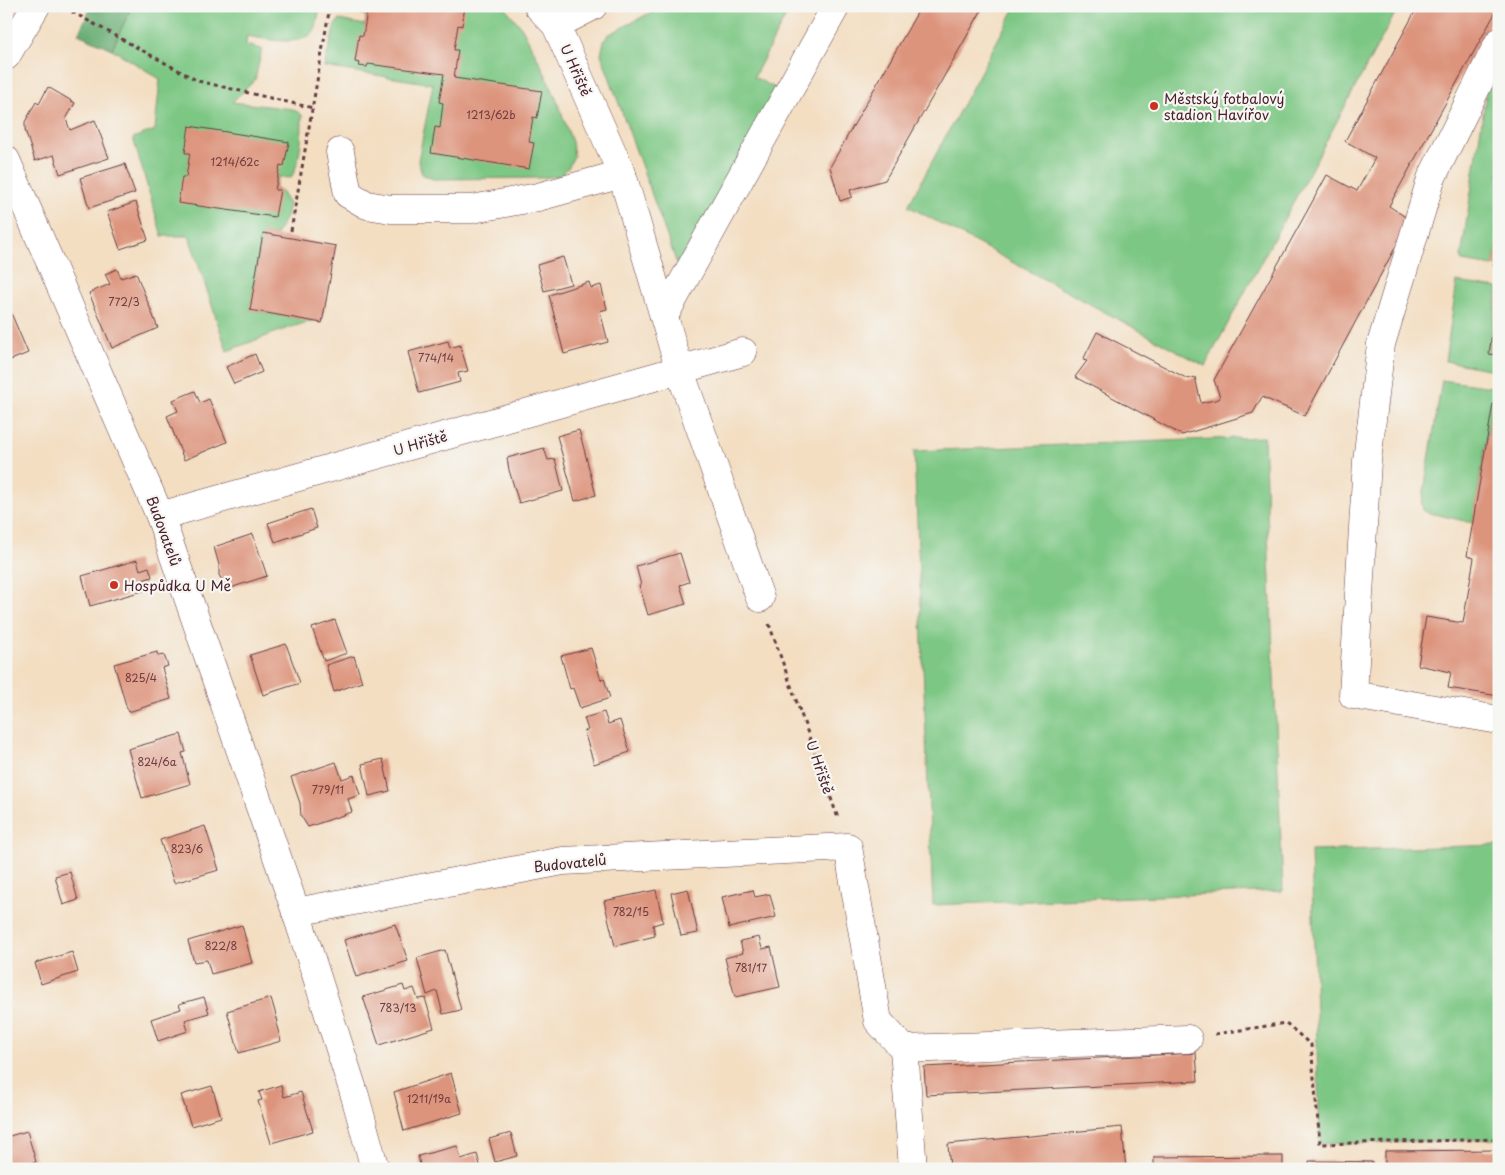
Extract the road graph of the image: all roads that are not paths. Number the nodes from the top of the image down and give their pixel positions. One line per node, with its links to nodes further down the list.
1 (36, 6): 6 (street)
2 (593, 6): 4 (street, U Hřiště)
3 (836, 6): 10 (street)
4 (547, 16): 9 (street, U Hřiště)
5 (1499, 42): 15 (street)
6 (6, 56)
7 (340, 152): 9 (street)
8 (6, 160): 13 (street, Budovatelů)
9 (622, 174): 10 (street, U Hřiště)
10 (664, 316): 12 (street, U Hřiště)
11 (743, 352): 12 (street)
12 (680, 371): 13 (street, U Hřiště); 14 (street, U Hřiště)
13 (160, 516): 16 (street, Budovatelů)
14 (760, 598)
15 (1499, 720)
16 (296, 912): 18 (street, Budovatelů); 19 (street, Budovatelů)
17 (1188, 1039): 18 (street)
18 (904, 1049): 20 (street)
19 (375, 1169)
20 (913, 1169)

